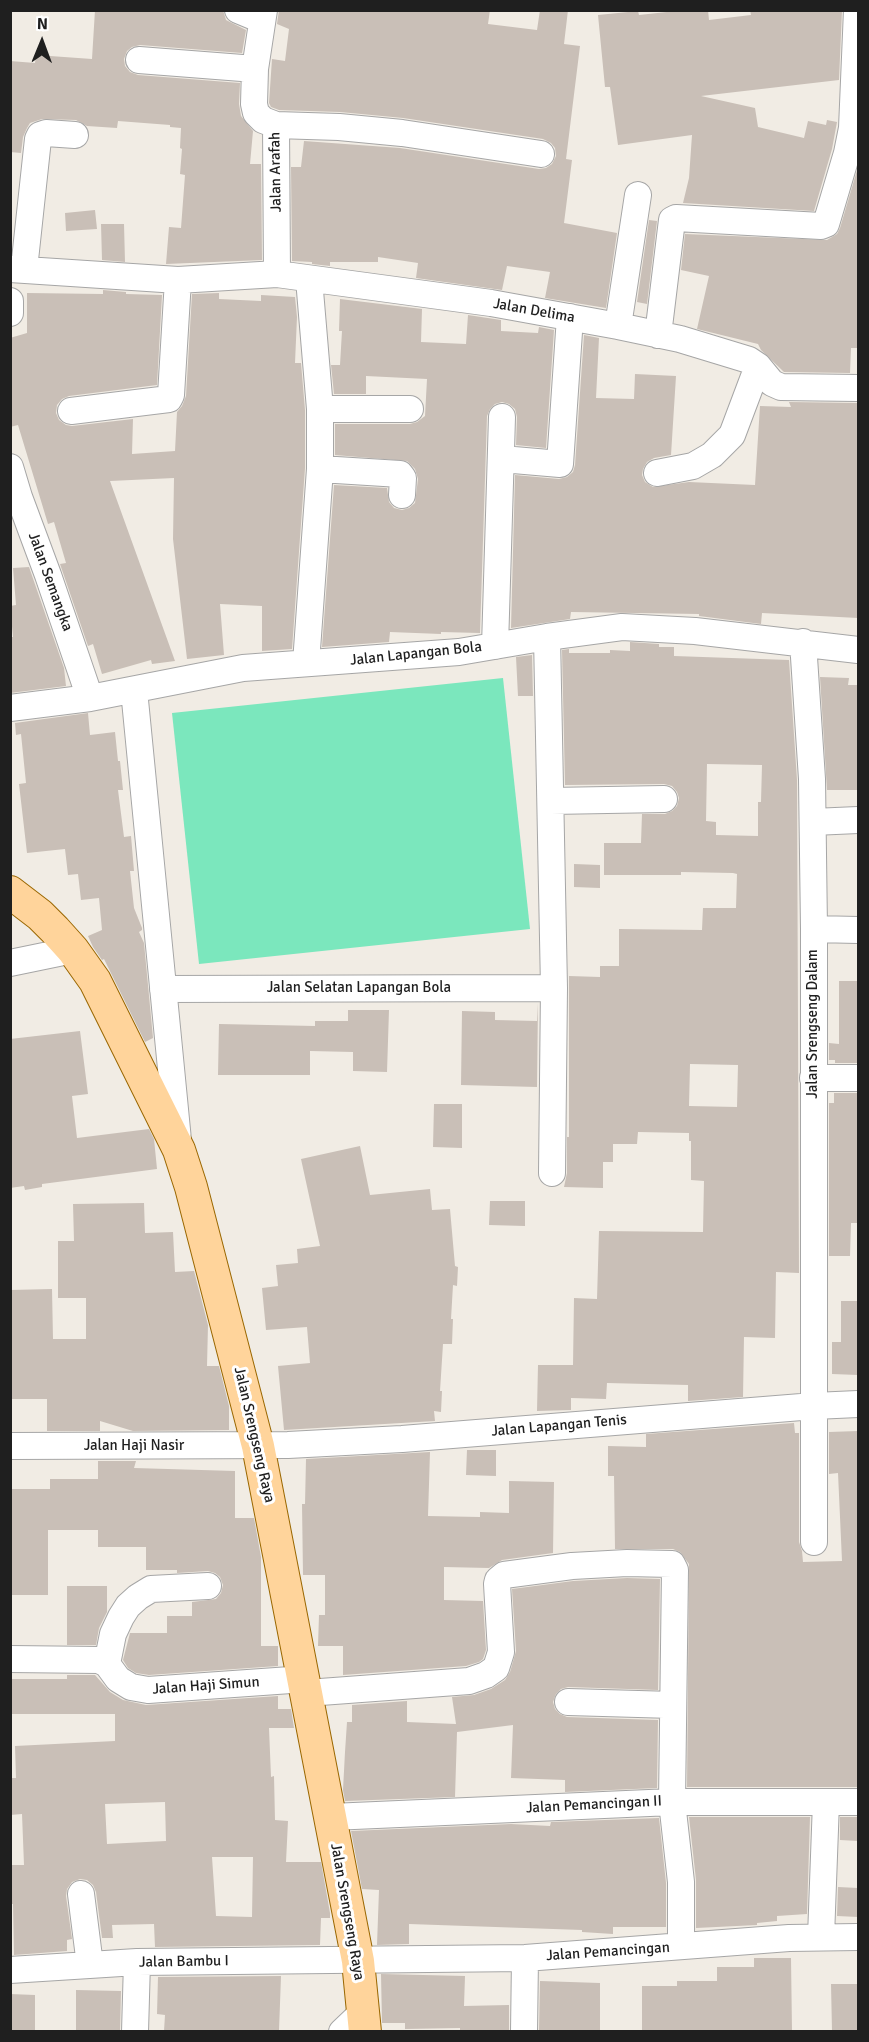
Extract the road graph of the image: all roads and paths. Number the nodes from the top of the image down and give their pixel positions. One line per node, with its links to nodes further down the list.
1 (238, 10): 3 (street)
2 (857, 10): 18 (street)
3 (263, 15): 5 (street, Jalan Arafah)
4 (138, 60): 5 (street)
5 (255, 69): 6 (street, Jalan Arafah)
6 (276, 125): 8 (street); 11 (street, Jalan Arafah)
7 (75, 135): 10 (street)
8 (541, 154)
9 (638, 195): 17 (street)
10 (17, 269): 12 (street, Jalan Delima)
11 (277, 274): 12 (street, Jalan Delima); 13 (street, Jalan Delima)
12 (187, 279): 23 (street)
13 (309, 279): 16 (street, Jalan Delima); 21 (street)
14 (10, 301): 15 (street)
15 (10, 313)
16 (570, 317): 17 (street, Jalan Delima); 25 (street)
17 (618, 326): 18 (street, Jalan Delima)
18 (658, 335): 19 (street, Jalan Delima)
19 (758, 366): 20 (street, Jalan Delima); 28 (street)
20 (858, 388)
21 (320, 409): 22 (street); 27 (street)
22 (410, 409)
23 (71, 411)
24 (502, 417): 25 (street)
25 (502, 459): 32 (street)
26 (10, 467): 36 (street, Jalan Semangka)
27 (320, 469): 29 (street); 34 (street)
28 (657, 473)
29 (402, 495)
30 (547, 637): 31 (street, Jalan Lapangan Bola); 32 (street, Jalan Lapangan Bola); 39 (street)
31 (803, 642): 33 (street, Jalan Lapangan Bola); 41 (street, Jalan Srengseng Dalam)
32 (495, 646): 34 (street, Jalan Lapangan Bola)
33 (858, 650)
34 (306, 663): 35 (street, Jalan Lapangan Bola)
35 (134, 690): 36 (street, Jalan Lapangan Bola); 48 (street)
36 (90, 698): 37 (street, Jalan Lapangan Bola)
37 (10, 708)
38 (664, 799): 39 (street)
39 (551, 801): 47 (street)
40 (858, 820): 41 (street)
41 (813, 822): 43 (street, Jalan Srengseng Dalam)
42 (10, 892): 45 (main road, Jalan Srengseng Raya)
43 (814, 929): 44 (street); 49 (street, Jalan Srengseng Dalam)
44 (858, 930)
45 (73, 950): 46 (street); 51 (main road, Jalan Srengseng Raya)
46 (10, 963)
47 (554, 988): 48 (street, Jalan Selatan Lapangan Bola); 52 (street)
48 (164, 989): 51 (street)
49 (813, 1078): 50 (street); 54 (street, Jalan Srengseng Dalam)
50 (858, 1078)
51 (178, 1150): 56 (main road, Jalan Srengseng Raya)
52 (552, 1173)
53 (858, 1404): 54 (street, Jalan Lapangan Tenis)
54 (814, 1406): 56 (street, Jalan Lapangan Tenis); 57 (street, Jalan Srengseng Dalam)
55 (10, 1446): 56 (street, Jalan Haji Nasir)
56 (258, 1446): 61 (main road, Jalan Srengseng Raya)
57 (814, 1542)
58 (208, 1586): 60 (street)
59 (10, 1659): 60 (street)
60 (107, 1664): 61 (street, Jalan Haji Simun)
61 (306, 1686): 63 (street, Jalan Haji Simun); 67 (main road, Jalan Srengseng Raya)
62 (568, 1702): 63 (street)
63 (673, 1705): 64 (street)
64 (672, 1802): 65 (street, Jalan Pemancingan II); 67 (street, Jalan Pemancingan II); 71 (street)
65 (826, 1802): 66 (street, Jalan Pemancingan II); 69 (street)
66 (858, 1802)
67 (331, 1817): 73 (main road, Jalan Srengseng Raya)
68 (81, 1894): 75 (street)
69 (821, 1937): 70 (street, Jalan Pemancingan); 71 (street, Jalan Pemancingan)
70 (858, 1937)
71 (681, 1946): 72 (street, Jalan Pemancingan)
72 (525, 1958): 73 (street, Jalan Pemancingan); 79 (street)
73 (358, 1961): 74 (street, Jalan Bambu I); 77 (main road, Jalan Srengseng Raya)
74 (137, 1962): 75 (street, Jalan Bambu I); 78 (street)
75 (90, 1965): 76 (street, Jalan Bambu I)
76 (10, 1970)
77 (357, 2025)
78 (135, 2031)
79 (524, 2031)

